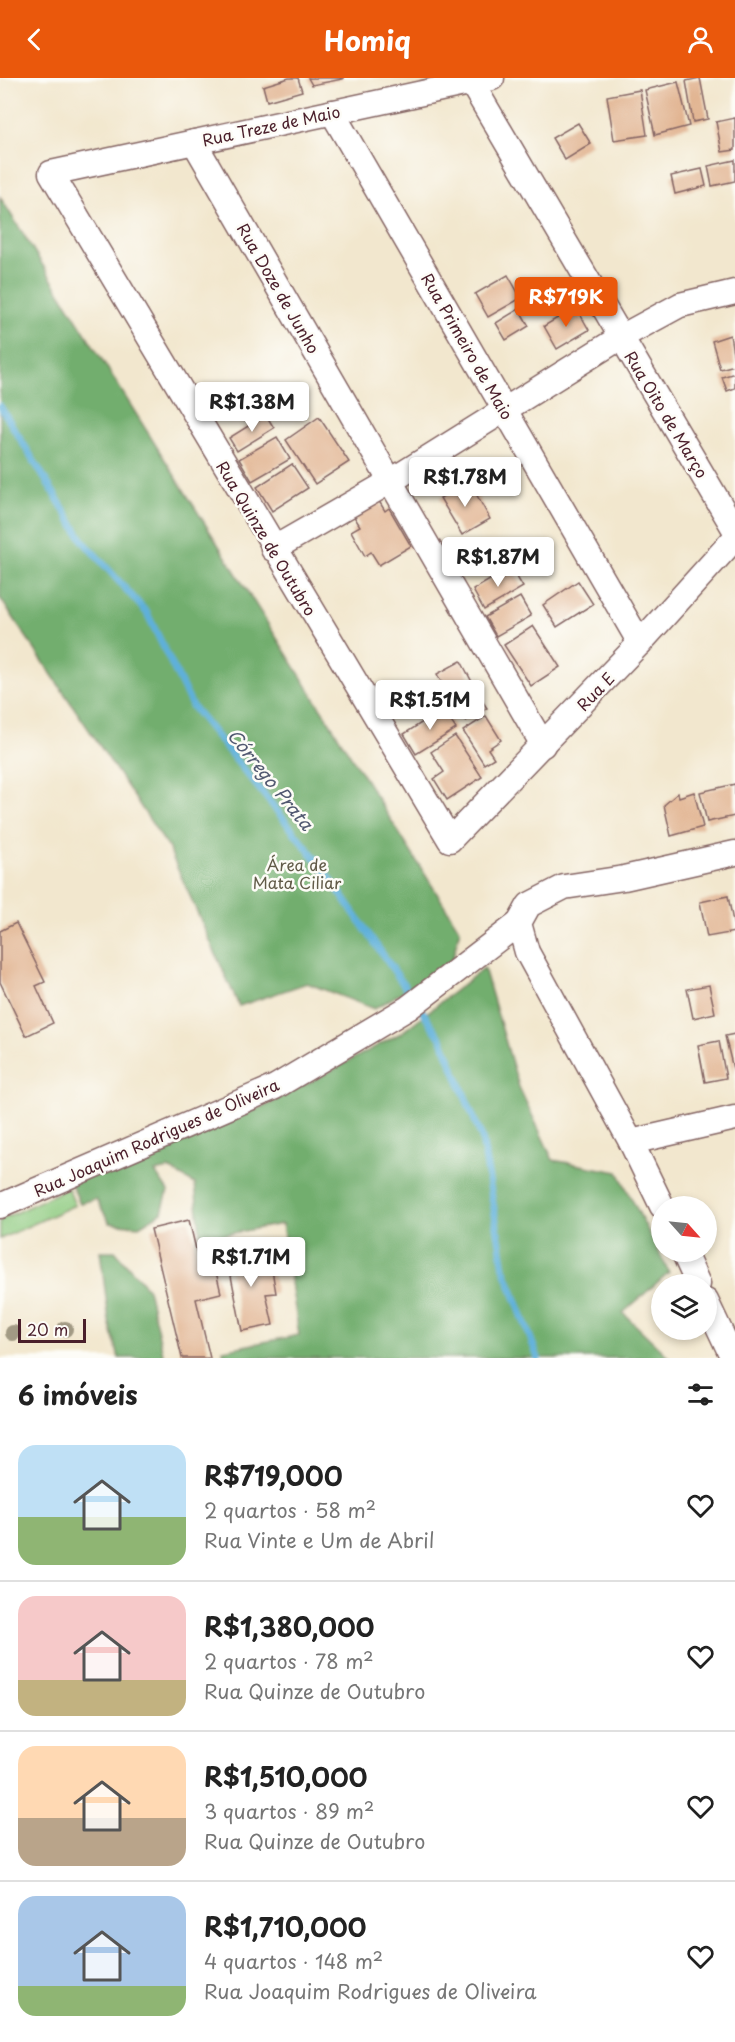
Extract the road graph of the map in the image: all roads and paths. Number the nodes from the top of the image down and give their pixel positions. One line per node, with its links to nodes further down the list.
1 (481, 80): 2 (street, Rua Treze de Maio); 6 (street, Rua Oito de Março)
2 (332, 112): 3 (street, Rua Treze de Maio); 7 (street, Rua Primeiro de Maio)
3 (194, 142): 4 (street, Rua Treze de Maio); 8 (street, Rua Doze de Junho)
4 (51, 173): 11 (street, Rua Quinze de Outubro)
5 (735, 292): 6 (street)
6 (621, 337): 7 (street); 9 (street, Rua Oito de Março)
7 (505, 410): 8 (street); 12 (street, Rua Primeiro de Maio)
8 (391, 481): 11 (street); 13 (street, Rua Doze de Junho)
9 (735, 530)
10 (735, 538): 12 (street, Rua E)
11 (273, 549): 14 (street, Rua Quinze de Outubro)
12 (640, 643): 13 (street, Rua E)
13 (543, 745): 14 (street, Rua E)
14 (450, 840)
15 (735, 853): 16 (street, Rua Joaquim Rodrigues de Oliveira)
16 (519, 923): 18 (street); 20 (street, Rua Joaquim Rodrigues de Oliveira)
17 (735, 1118): 18 (street)
18 (631, 1142): 19 (street)
19 (657, 1196)
20 (0, 1206)
21 (717, 1324): 22 (street)
22 (733, 1358)

